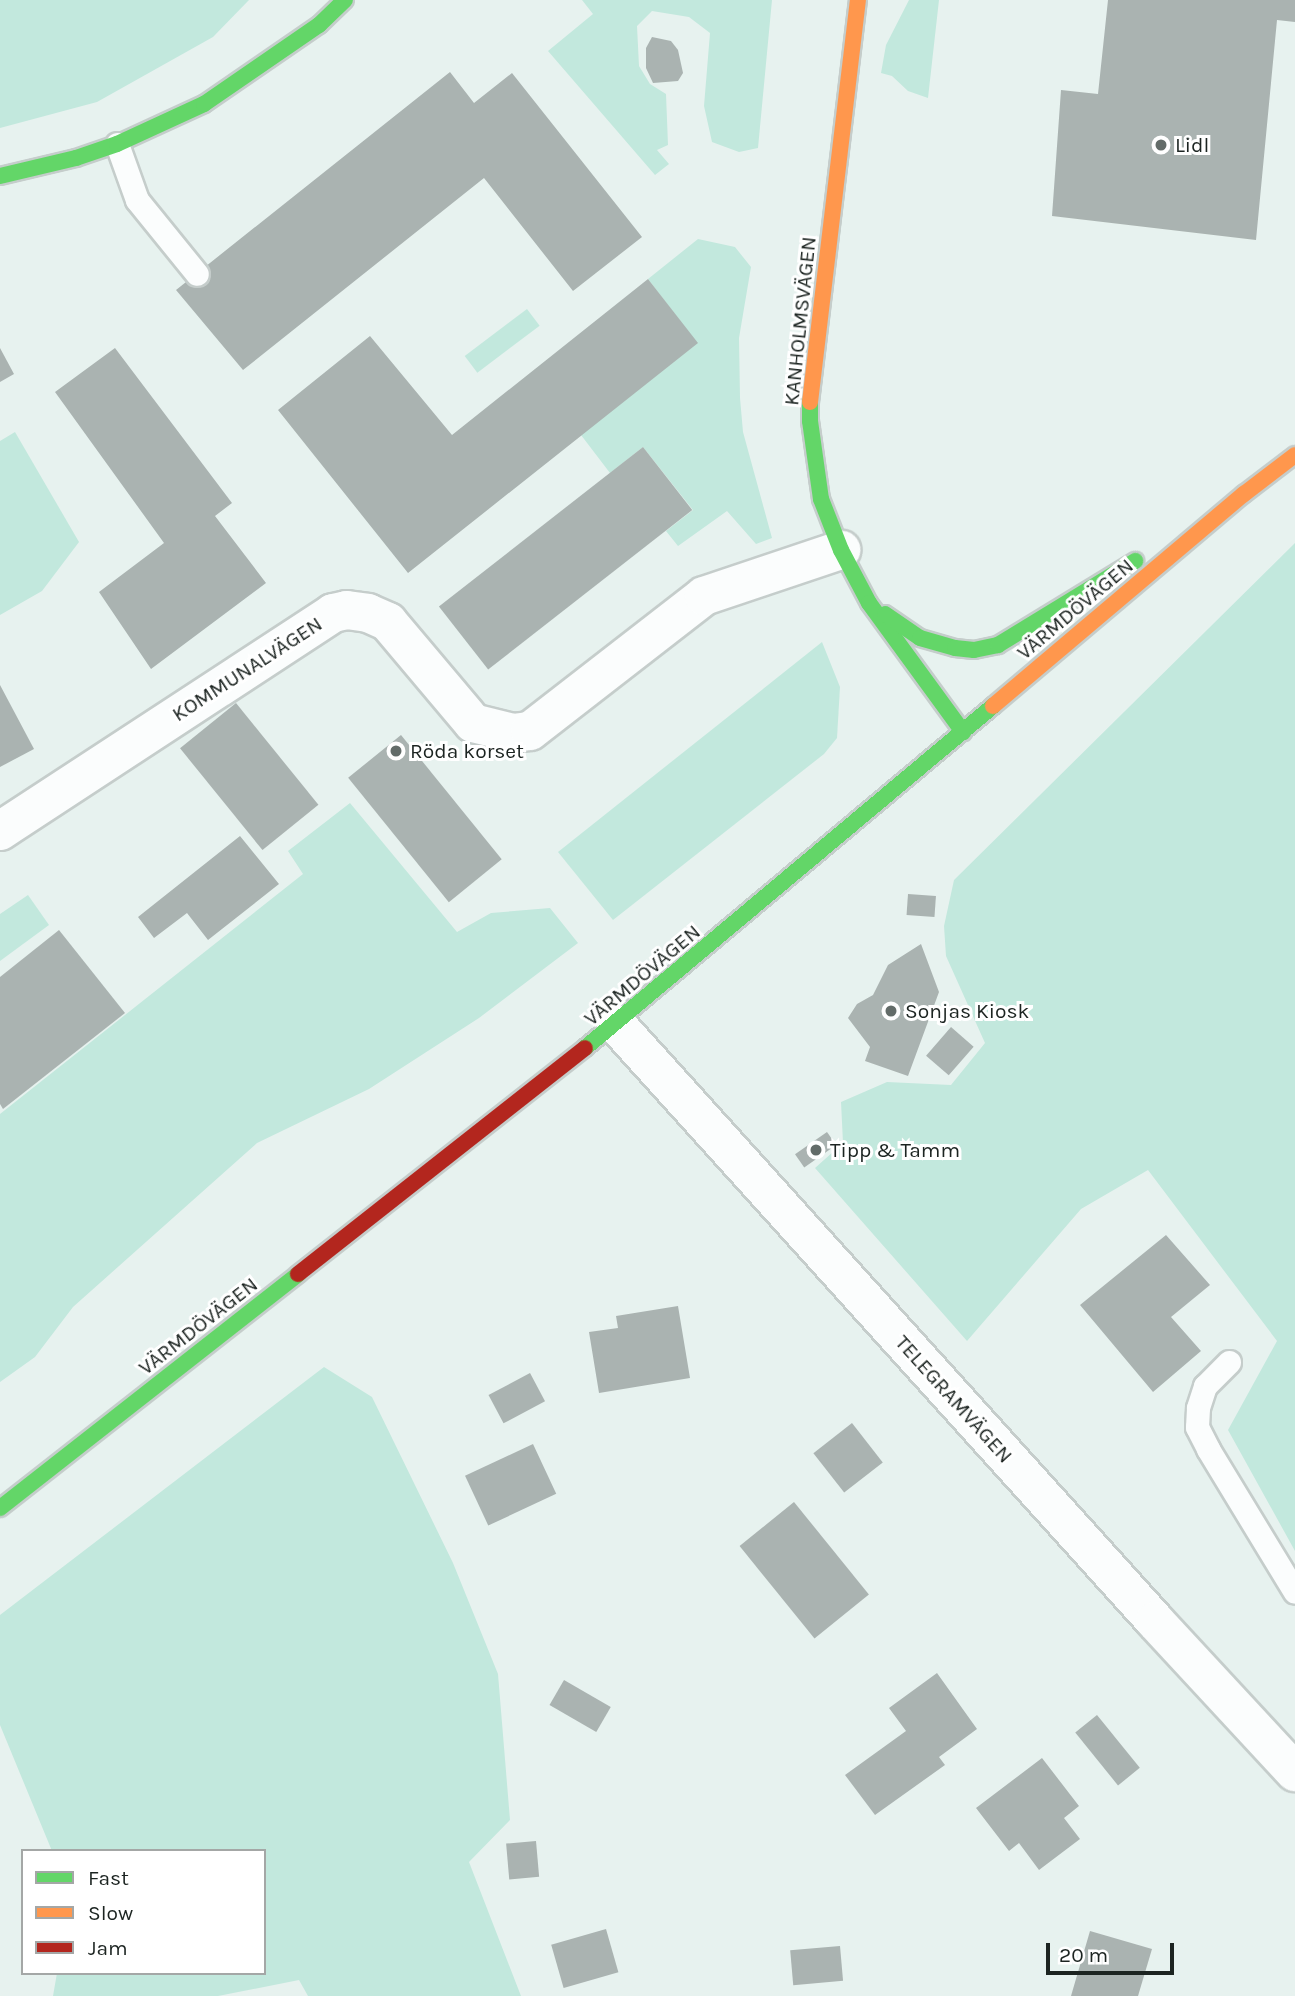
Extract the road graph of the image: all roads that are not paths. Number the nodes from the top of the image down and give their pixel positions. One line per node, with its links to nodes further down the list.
1 (345, 0): 3 (main road)
2 (858, 0): 8 (main road, KANHOLMSVÄGEN)
3 (117, 144): 4 (main road); 5 (lane)
4 (0, 176)
5 (197, 274)
6 (1295, 455): 7 (main road, VÄRMDÖVÄGEN)
7 (1244, 494): 9 (main road); 10 (main road, VÄRMDÖVÄGEN)
8 (841, 550): 9 (main road, KANHOLMSVÄGEN); 11 (street, KOMMUNALVÄGEN)
9 (869, 603): 10 (main road, KANHOLMSVÄGEN)
10 (963, 732): 12 (main road, VÄRMDÖVÄGEN)
11 (0, 831)
12 (616, 1024): 14 (main road, VÄRMDÖVÄGEN); 16 (street, TELEGRAMVÄGEN)
13 (1229, 1362): 15 (lane)
14 (0, 1508)
15 (1295, 1592)
16 (1295, 1772)

